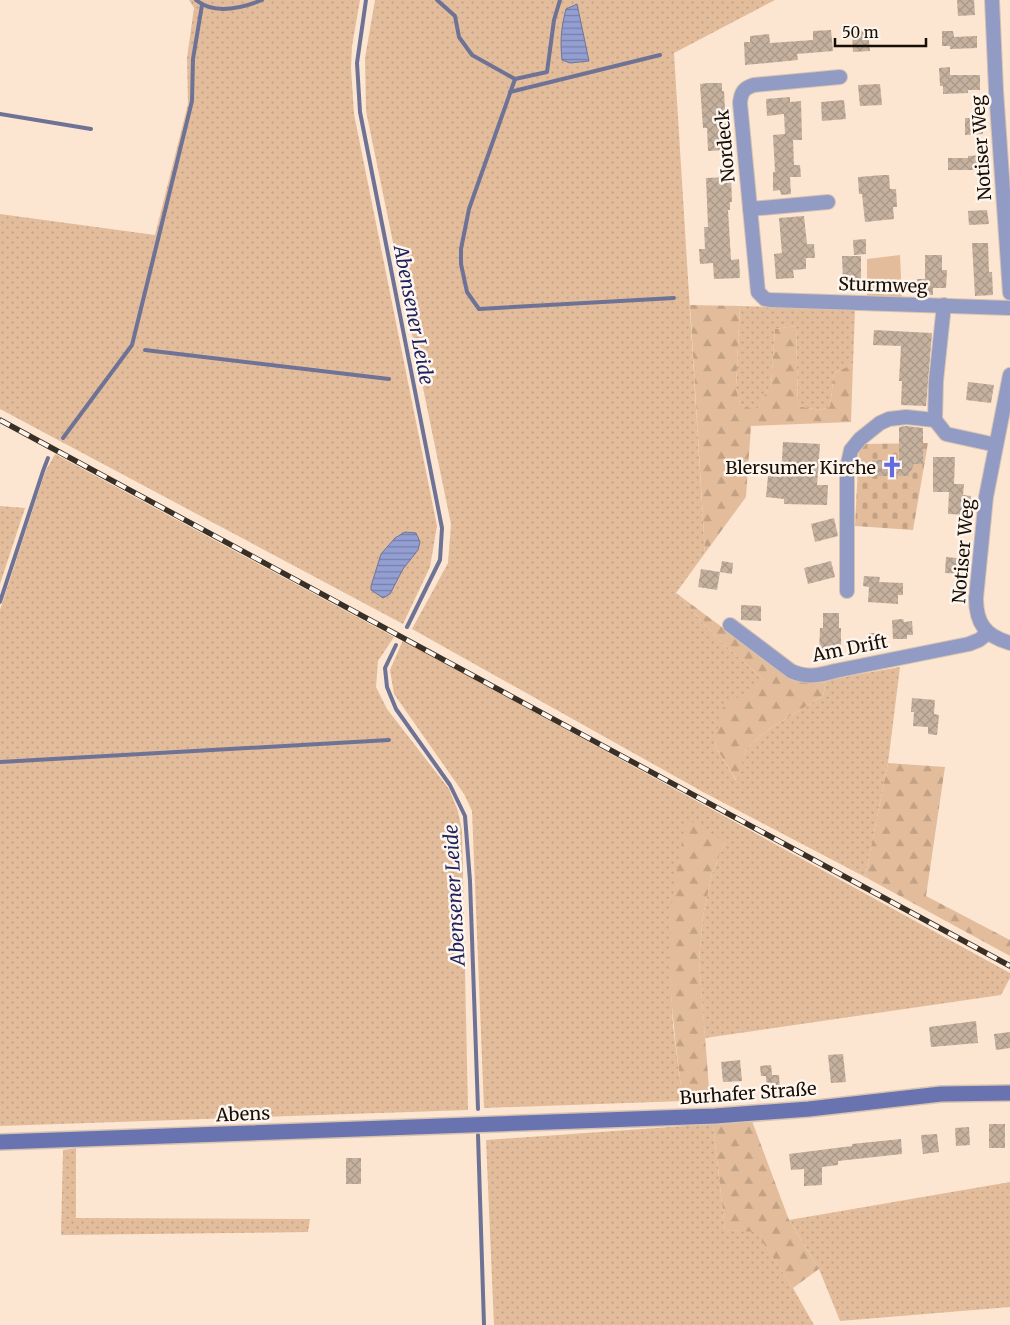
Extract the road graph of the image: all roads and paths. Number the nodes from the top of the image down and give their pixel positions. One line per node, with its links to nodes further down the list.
1 (992, 0): 6 (street, Notiser Weg)
2 (840, 78): 4 (street, Nordeck)
3 (828, 202): 4 (street)
4 (750, 209): 5 (street, Nordeck)
5 (758, 292): 7 (street, Sturmweg)
6 (1010, 293)
7 (944, 305): 8 (street, Sturmweg); 10 (street)
8 (1010, 308)
9 (1010, 375): 11 (street, Notiser Weg)
10 (935, 420): 11 (street); 12 (street)
11 (996, 445): 14 (street, Notiser Weg)
12 (847, 592)
13 (730, 625): 14 (street, Am Drift)
14 (988, 633): 15 (street)
15 (1010, 643)
16 (1010, 1093): 17 (main road, Burhafer Straße)
17 (488, 1124): 18 (main road, Abens)
18 (0, 1142)

